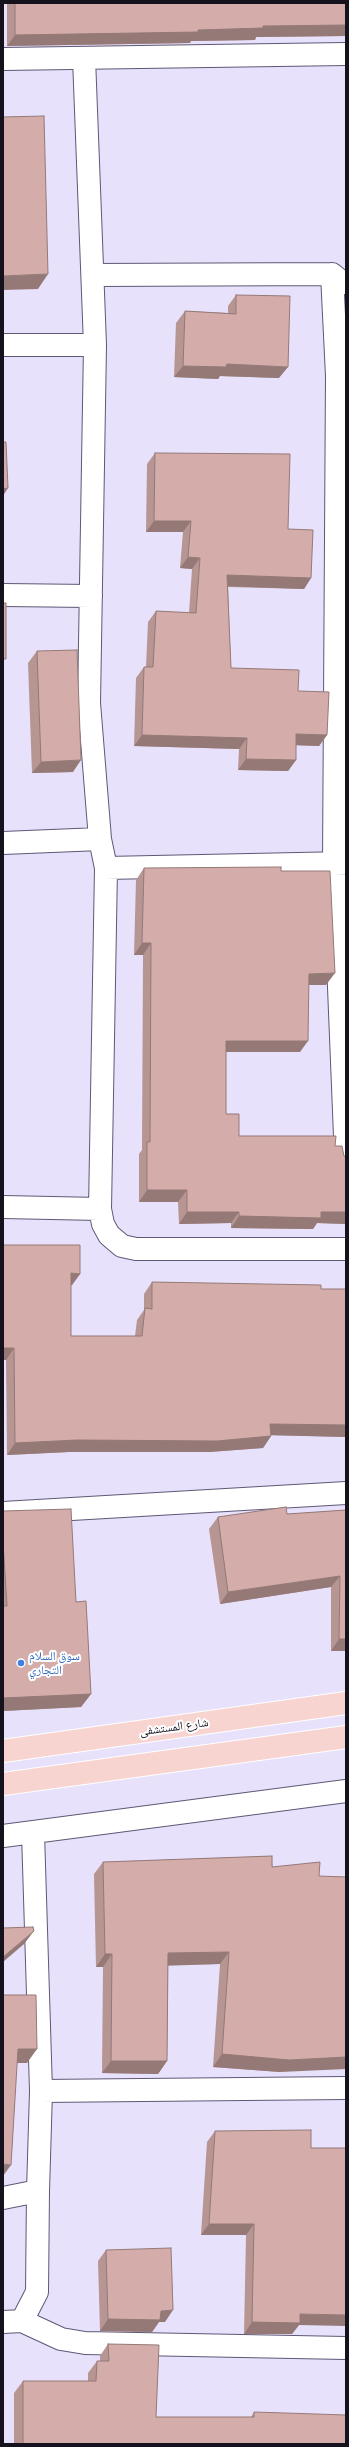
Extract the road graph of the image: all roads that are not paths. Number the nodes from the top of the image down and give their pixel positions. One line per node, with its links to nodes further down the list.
1 (346, 54): 2 (street)
2 (84, 58): 3 (street); 4 (street)
3 (3, 59)
4 (94, 274): 5 (street); 7 (street)
5 (339, 280): 12 (street)
6 (3, 345): 7 (street)
7 (95, 345): 9 (street)
8 (3, 596): 9 (street)
9 (91, 596): 10 (street)
10 (100, 839): 11 (street); 13 (street)
11 (3, 843)
12 (340, 863): 13 (street); 14 (street)
13 (106, 868): 16 (street)
14 (346, 1161)
15 (3, 1207): 16 (street)
16 (100, 1209): 17 (street)
17 (346, 1249)
18 (346, 1494): 19 (street)
19 (3, 1513)
20 (346, 1702): 22 (main road, شارع المستشفى)
21 (346, 1737): 23 (main road)
22 (3, 1751)
23 (3, 1784)
24 (346, 1791): 25 (street)
25 (34, 1833): 26 (street); 28 (street)
26 (3, 1836)
27 (346, 2088): 28 (street)
28 (41, 2091): 29 (street)
29 (38, 2191): 30 (street); 31 (street)
30 (3, 2198)
31 (12, 2322): 32 (street)
32 (346, 2348)

